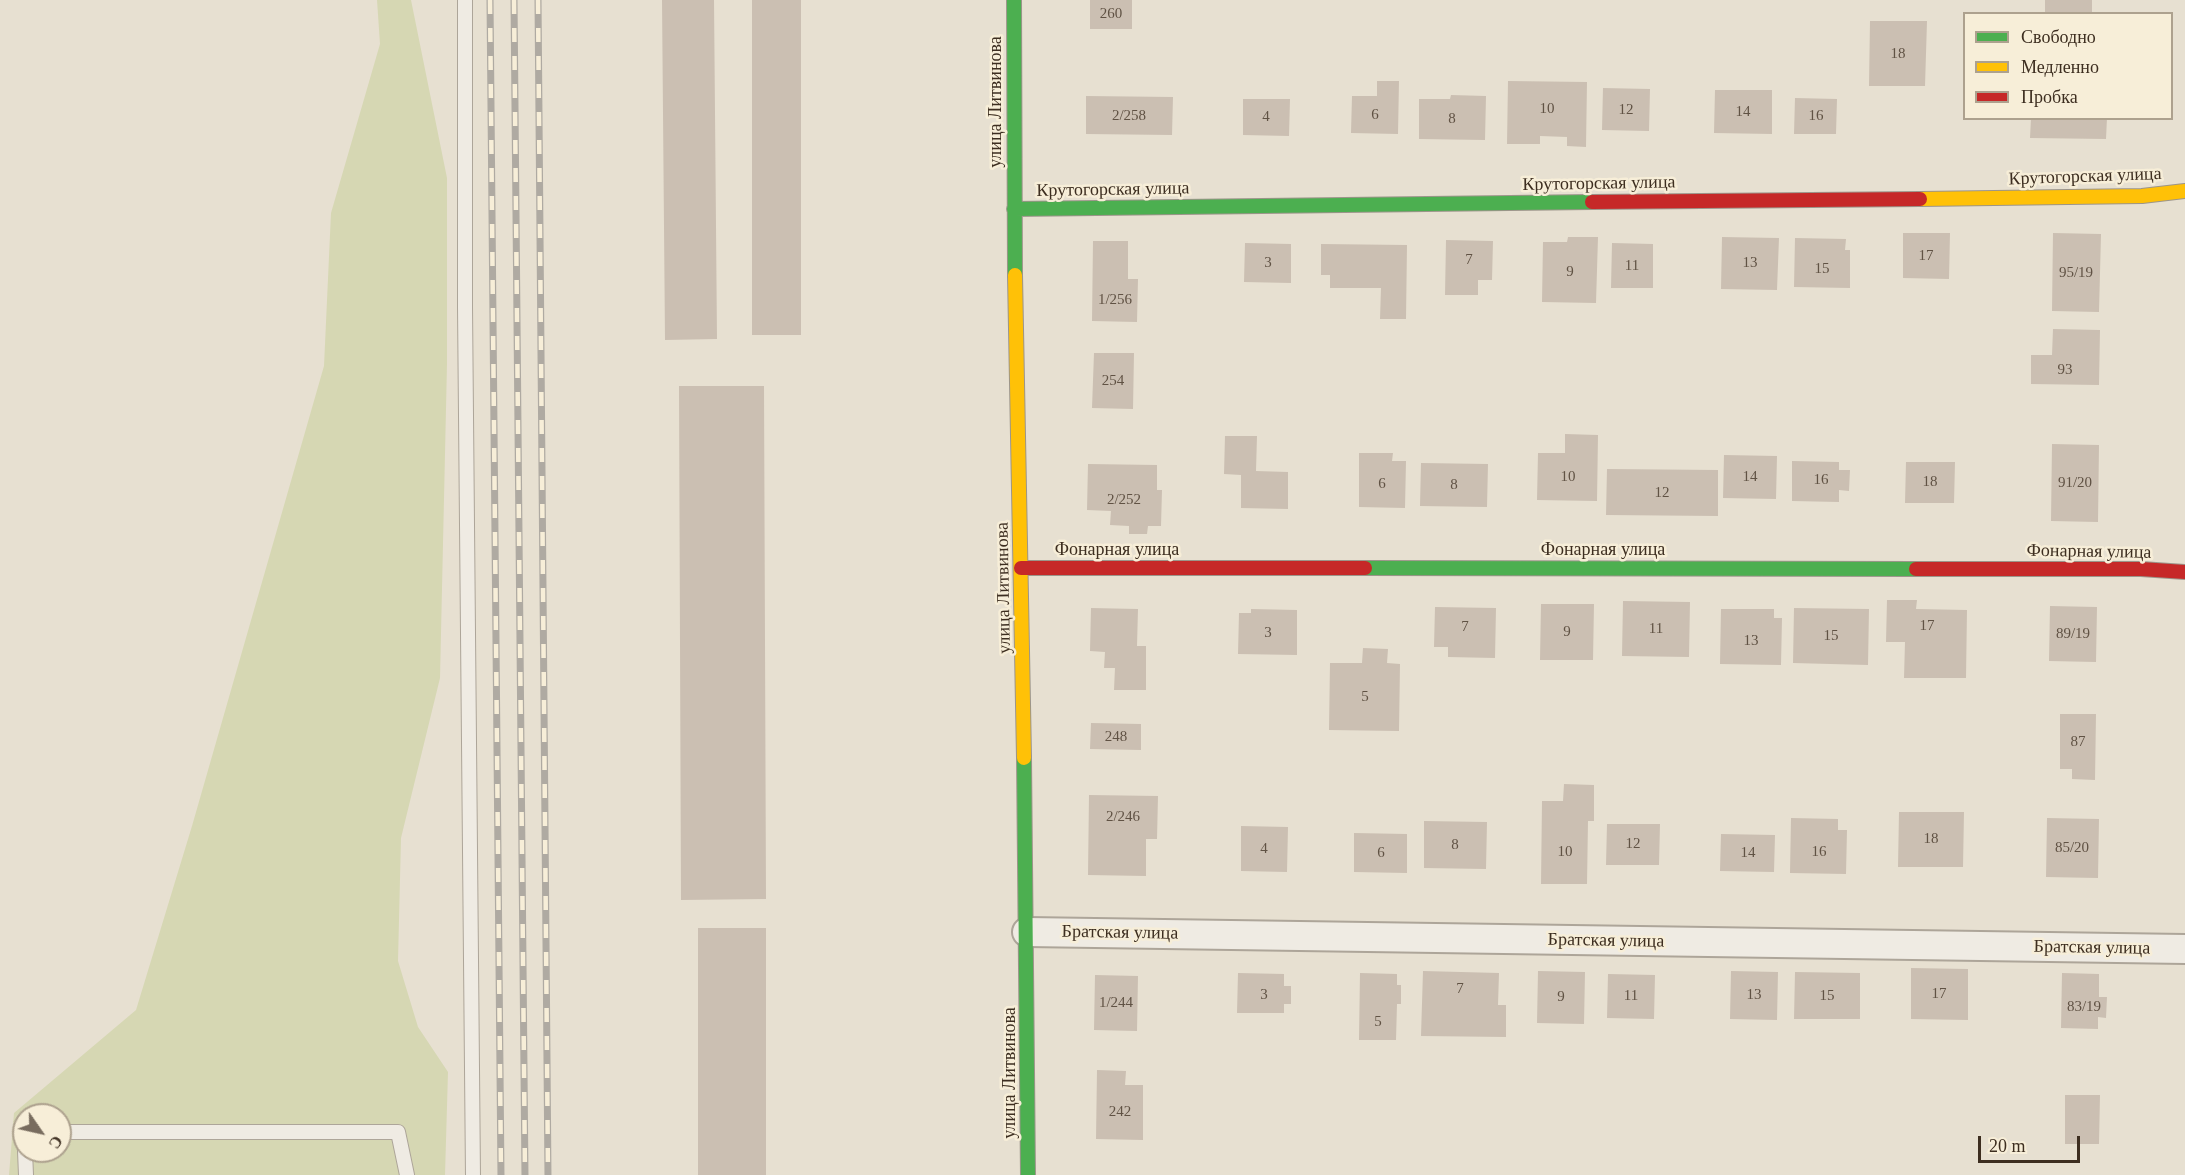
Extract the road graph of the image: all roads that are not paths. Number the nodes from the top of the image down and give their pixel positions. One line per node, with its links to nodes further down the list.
1 (465, 0): 11 (lane)
2 (1014, 0): 4 (street, улица Литвинова)
3 (2185, 191): 4 (street, Крутогорская улица)
4 (1014, 209): 5 (street, улица Литвинова)
5 (1021, 568): 6 (street, Фонарная улица); 7 (street, улица Литвинова)
6 (2185, 572)
7 (1028, 932): 8 (street, Братская улица); 12 (street, улица Литвинова)
8 (2185, 949)
9 (72, 1132): 10 (lane)
10 (407, 1175)
11 (473, 1175)
12 (1028, 1175)

